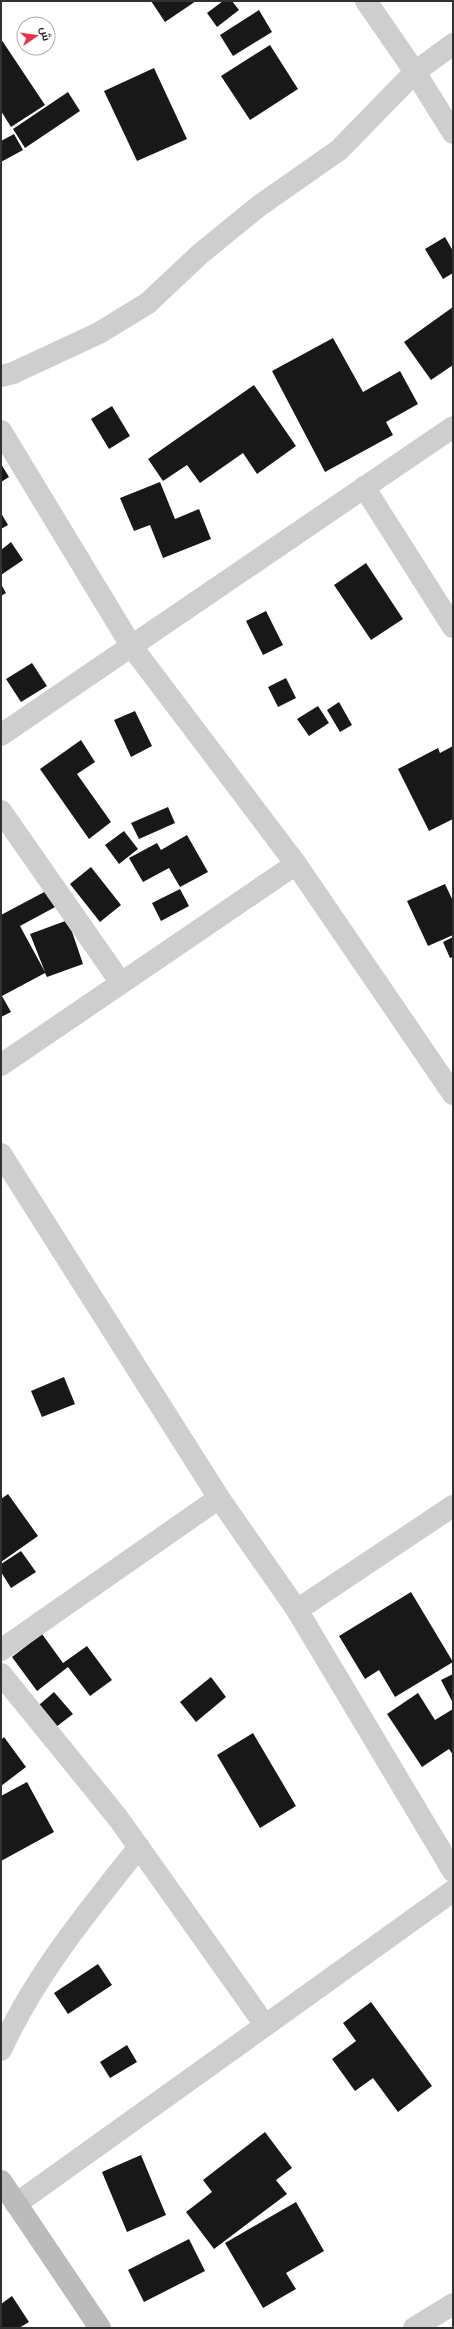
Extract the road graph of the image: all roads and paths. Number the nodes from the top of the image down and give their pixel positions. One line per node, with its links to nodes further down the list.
1 (366, 1): 3 (street)
2 (453, 44): 3 (street)
3 (415, 72): 4 (street); 5 (street)
4 (453, 133)
5 (1, 376)
6 (453, 427): 8 (street)
7 (1, 431): 10 (street)
8 (364, 487): 9 (street); 10 (street)
9 (453, 626)
10 (132, 647): 11 (street); 13 (street)
11 (1, 735)
12 (1, 811): 14 (street)
13 (296, 864): 14 (street); 16 (street)
14 (121, 983): 15 (street)
15 (1, 1065)
16 (453, 1094)
17 (1, 1154): 18 (street)
18 (219, 1498): 20 (street); 21 (street)
19 (453, 1506): 20 (street)
20 (297, 1610): 24 (street)
21 (1, 1650)
22 (1, 1674): 23 (street)
23 (139, 1847): 26 (street); 27 (street)
24 (453, 1871)
25 (453, 1891): 26 (street)
26 (265, 2025): 29 (street)
27 (1, 2050)
28 (1, 2181): 29 (street)
29 (16, 2204): 31 (street)
30 (453, 2304): 32 (street)
31 (100, 2328)
32 (414, 2328)

